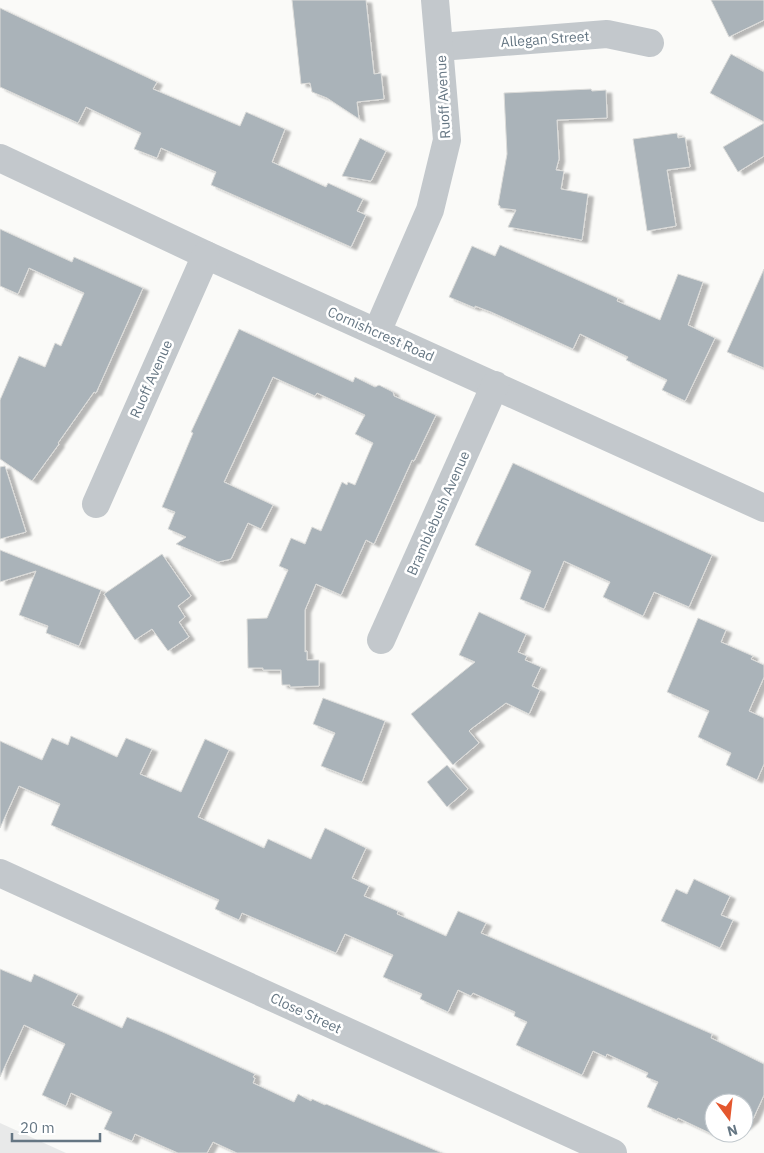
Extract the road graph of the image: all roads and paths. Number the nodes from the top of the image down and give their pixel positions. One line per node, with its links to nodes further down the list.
1 (435, 0): 3 (street, Ruoff Avenue)
2 (650, 43): 3 (street, Allegan Street)
3 (440, 47): 6 (street, Ruoff Avenue)
4 (0, 158): 5 (street, Cornishcrest Road)
5 (206, 255): 6 (street, Cornishcrest Road); 8 (street, Ruoff Avenue)
6 (377, 332): 7 (street, Cornishcrest Road)
7 (495, 386): 9 (street, Cornishcrest Road); 10 (street, Bramblebush Avenue)
8 (96, 504)
9 (764, 508)
10 (381, 640)
11 (0, 873): 12 (street, Close Street)
12 (612, 1153)

